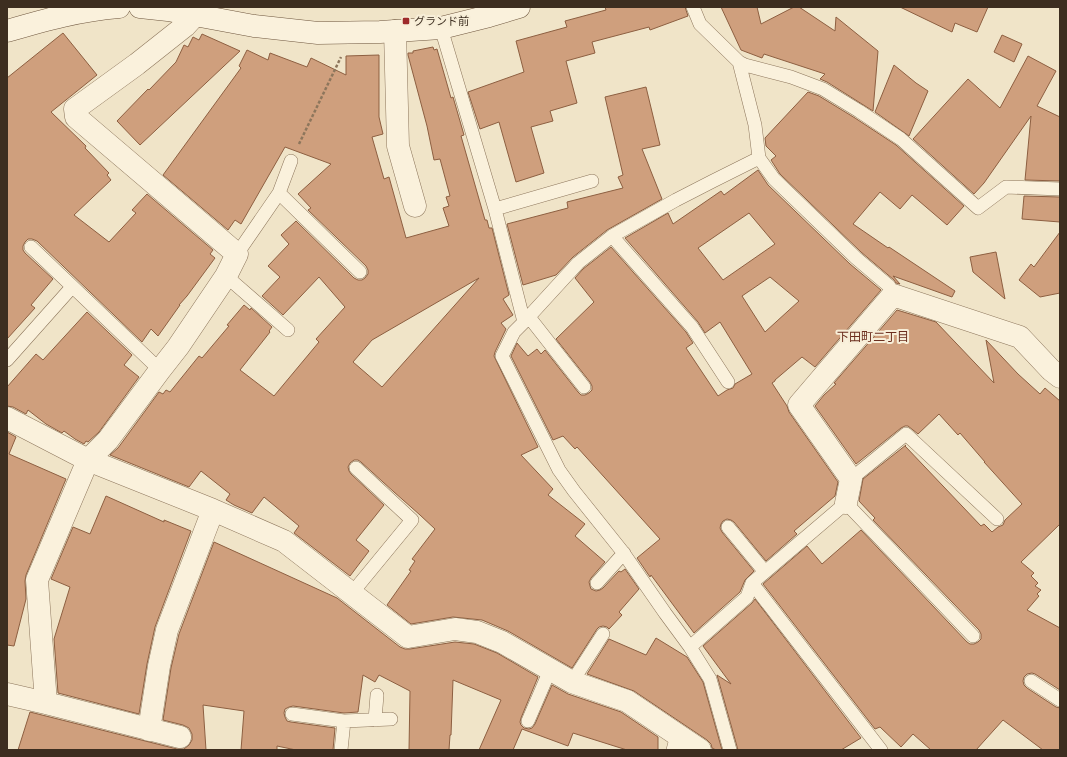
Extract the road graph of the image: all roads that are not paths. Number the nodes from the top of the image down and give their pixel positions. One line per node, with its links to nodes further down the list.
1 (119, 7): 7 (street)
2 (140, 7): 5 (street)
3 (519, 7): 6 (street)
4 (692, 7): 9 (lane)
5 (194, 11): 8 (street); 19 (street)
6 (441, 28): 8 (street); 16 (lane)
7 (7, 31)
8 (395, 31): 15 (street)
9 (738, 62): 10 (lane); 13 (lane)
10 (759, 158): 17 (lane); 23 (lane)
11 (291, 161): 14 (lane)
12 (592, 181): 16 (lane)
13 (1060, 189)
14 (279, 193): 19 (lane); 20 (lane)
15 (415, 206)
16 (495, 209): 24 (lane)
17 (612, 236): 24 (lane); 29 (lane)
18 (31, 247): 22 (lane)
19 (238, 254): 21 (street)
20 (360, 272)
21 (226, 276): 25 (lane); 27 (street)
22 (72, 287): 26 (lane); 27 (lane)
23 (893, 295): 28 (street); 34 (street)
24 (526, 320): 30 (lane); 39 (lane)
25 (288, 330)
26 (7, 360)
27 (160, 370): 32 (street)
28 (1060, 377)
29 (728, 382)
30 (584, 387)
31 (7, 418): 32 (street)
32 (88, 460): 36 (street); 53 (street)
33 (356, 468): 43 (lane)
34 (851, 478): 35 (street); 37 (lane)
35 (846, 503): 40 (lane); 45 (lane)
36 (213, 510): 43 (street); 59 (street)
37 (997, 519)
38 (728, 527): 40 (lane)
39 (624, 553): 41 (lane); 46 (lane)
40 (765, 572): 42 (lane)
41 (596, 583)
42 (752, 583): 46 (lane); 65 (lane)
43 (352, 593): 47 (street)
44 (603, 634): 49 (lane)
45 (973, 636)
46 (690, 647): 64 (lane)
47 (550, 670): 49 (street); 58 (lane)
48 (1031, 681): 52 (lane)
49 (572, 682): 61 (street)
50 (7, 694): 53 (street)
51 (377, 695): 56 (lane)
52 (1060, 700)
53 (46, 703): 59 (street)
54 (292, 714): 57 (lane)
55 (391, 719): 56 (lane)
56 (375, 720): 57 (lane)
57 (344, 721): 62 (lane)
58 (528, 721)
59 (149, 730): 60 (street)
60 (180, 737)
61 (675, 743): 63 (street)
62 (341, 750)
63 (700, 750)
64 (730, 750)
65 (881, 750)

